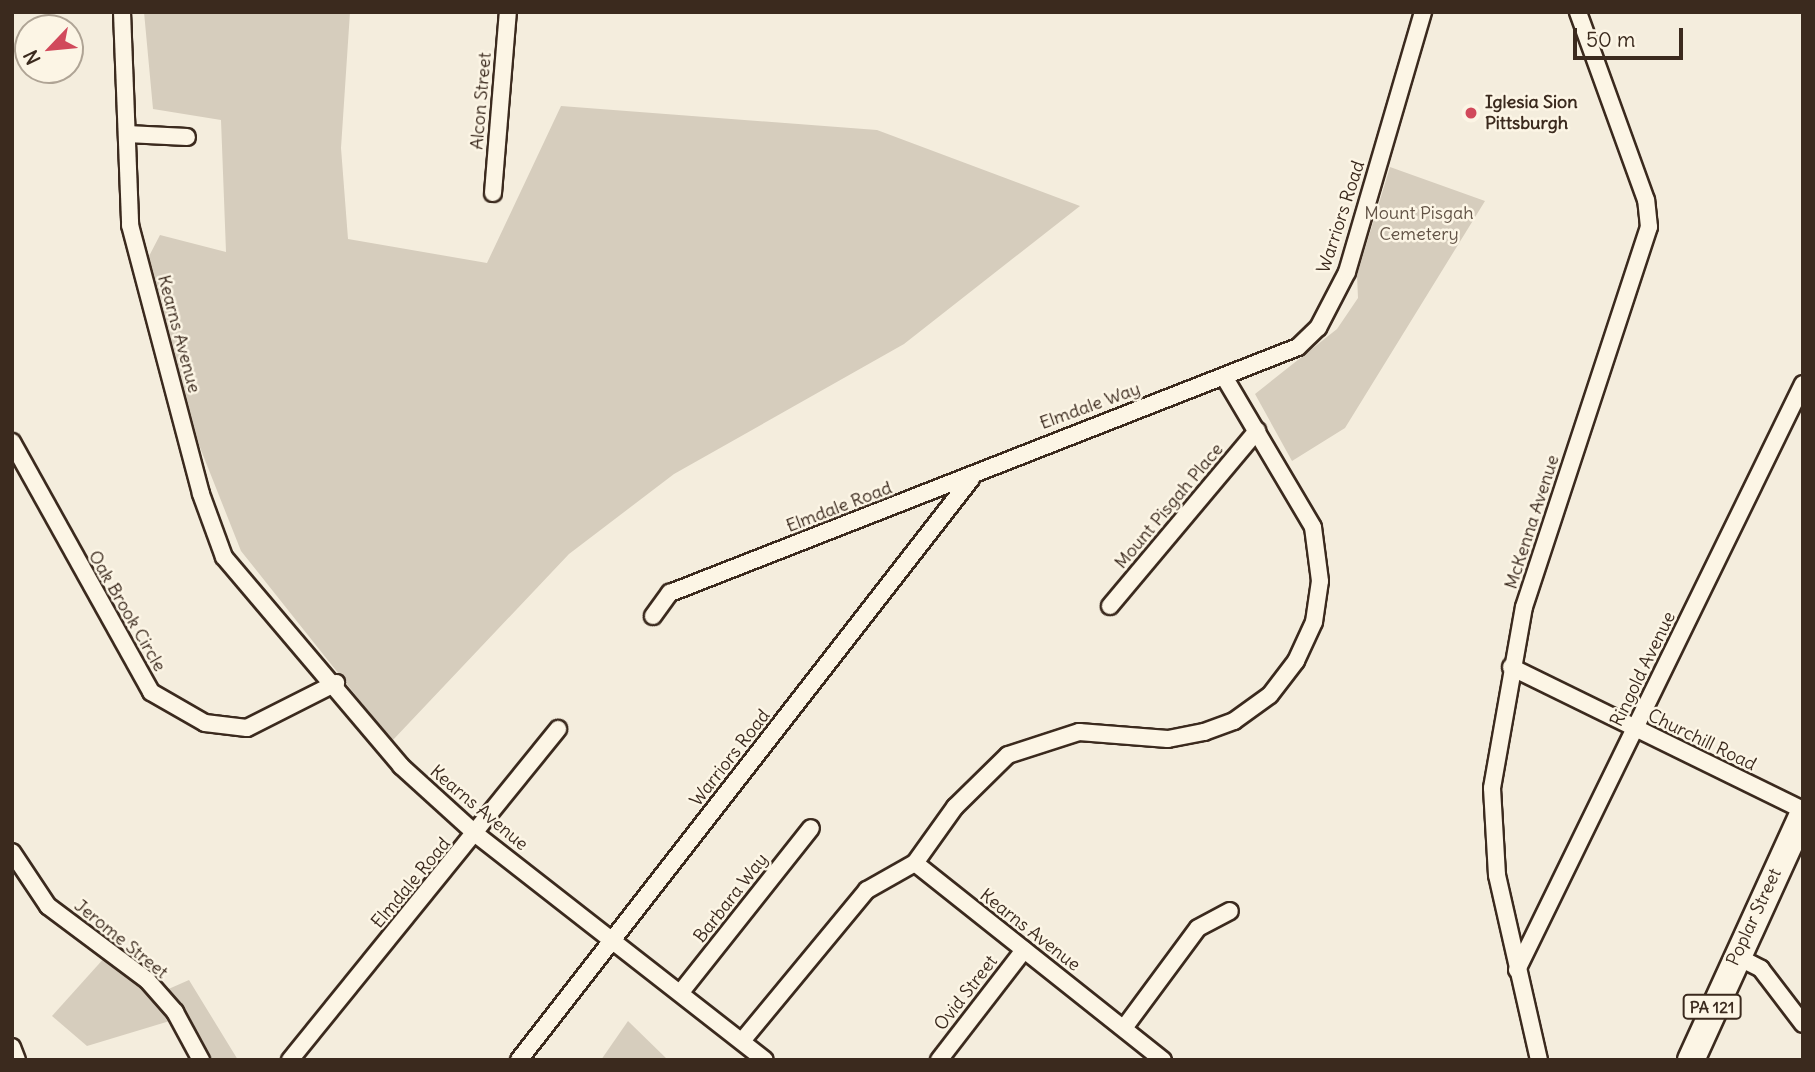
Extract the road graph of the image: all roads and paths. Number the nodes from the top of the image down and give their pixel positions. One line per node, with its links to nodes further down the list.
1 (122, 12): 5 (street, Kearns Avenue)
2 (508, 12): 7 (street, Alcon Street)
3 (1423, 12): 8 (street, Warriors Road)
4 (1578, 12): 15 (street, McKenna Avenue)
5 (127, 134): 6 (street); 16 (street, Kearns Avenue)
6 (187, 137)
7 (493, 193)
8 (1226, 380): 10 (street); 12 (street, Elmdale Way)
9 (1803, 384): 18 (street, Ringold Avenue)
10 (1257, 431): 13 (street, Mount Pisgah Place); 23 (street)
11 (12, 442): 16 (street, Oak Brook Circle)
12 (971, 479): 14 (street, Elmdale Road); 25 (street, Warriors Road)
13 (1110, 606)
14 (653, 616)
15 (1511, 667): 18 (street, Churchill Road); 28 (street, McKenna Avenue)
16 (336, 683): 21 (street, Kearns Avenue)
17 (558, 729): 21 (street, Elmdale Road)
18 (1634, 729): 19 (street, Churchill Road); 28 (street, Ringold Avenue)
19 (1803, 812): 27 (main road, Poplar Street / PA 121)
20 (811, 828): 29 (street, Barbara Way)
21 (477, 835): 25 (street, Kearns Avenue); 36 (street, Elmdale Road)
22 (12, 852): 35 (street, Jerome Street)
23 (915, 863): 26 (street, Kearns Avenue); 32 (street)
24 (1230, 911): 31 (street)
25 (615, 938): 29 (street, Kearns Avenue); 37 (street, Warriors Road)
26 (1024, 950): 31 (street, Kearns Avenue); 39 (street, Ovid Street)
27 (1736, 956): 30 (street); 42 (main road, Poplar Street / PA 121)
28 (1517, 970): 41 (street, McKenna Avenue)
29 (681, 992): 32 (street, Kearns Avenue)
30 (1803, 1024)
31 (1125, 1028): 40 (street, Kearns Avenue)
32 (742, 1041): 38 (street, Kearns Avenue)
33 (12, 1046): 34 (street)
34 (17, 1060)
35 (201, 1060)
36 (290, 1060)
37 (519, 1060)
38 (765, 1060)
39 (939, 1060)
40 (1163, 1060)
41 (1539, 1060)
42 (1691, 1060)

